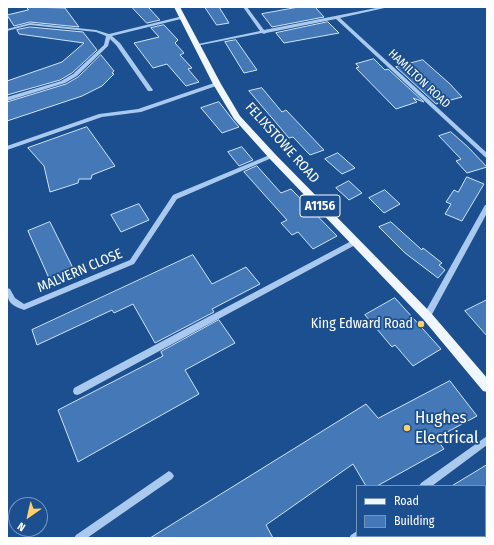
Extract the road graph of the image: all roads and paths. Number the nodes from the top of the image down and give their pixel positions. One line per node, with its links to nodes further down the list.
1 (177, 7): 6 (main road, FELIXSTOWE ROAD / A1156)
2 (245, 7): 8 (street)
3 (387, 7): 4 (street)
4 (375, 8): 5 (street)
5 (338, 17): 8 (street); 16 (street, HAMILTON ROAD)
6 (184, 18): 9 (street); 10 (main road, FELIXSTOWE ROAD / A1156)
7 (7, 30): 9 (street)
8 (264, 32): 10 (street)
9 (109, 35): 12 (street); 13 (street)
10 (198, 45): 11 (main road, FELIXSTOWE ROAD / A1156)
11 (217, 84): 14 (street); 15 (main road, FELIXSTOWE ROAD / A1156)
12 (150, 90)
13 (7, 100)
14 (7, 148)
15 (272, 156): 18 (main road, FELIXSTOWE ROAD / A1156); 19 (street, MALVERN CLOSE)
16 (487, 156)
17 (487, 207): 20 (street)
18 (355, 242): 20 (main road, FELIXSTOWE ROAD / A1156); 22 (street)
19 (7, 291)
20 (427, 316): 21 (main road, FELIXSTOWE ROAD / A1156)
21 (487, 388)
22 (77, 391)
23 (487, 440): 25 (street)
24 (169, 476): 26 (street)
25 (425, 485)
26 (79, 538)

